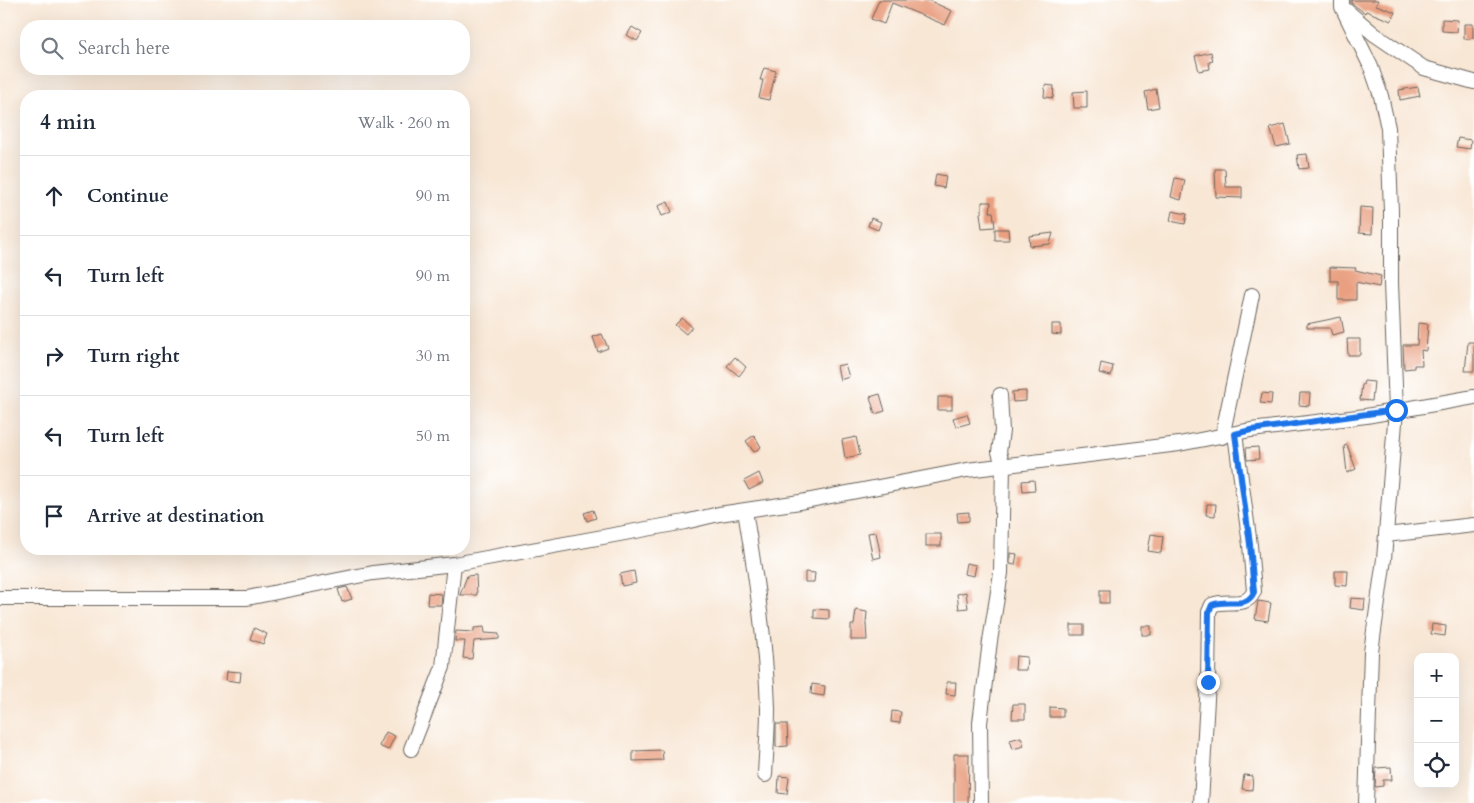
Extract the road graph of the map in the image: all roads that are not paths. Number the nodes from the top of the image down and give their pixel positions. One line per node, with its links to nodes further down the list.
1 (1342, 3): 2 (street); 6 (street)
2 (1474, 82)
3 (1252, 295): 7 (street)
4 (1000, 395): 8 (street)
5 (1474, 397): 6 (street)
6 (1396, 410): 7 (street); 11 (street)
7 (1229, 435): 8 (street); 17 (street)
8 (1002, 465): 9 (street); 16 (street)
9 (745, 511): 12 (street); 15 (street)
10 (1474, 525): 11 (street)
11 (1386, 535): 18 (street)
12 (454, 564): 13 (street); 14 (street)
13 (0, 598)
14 (411, 748)
15 (765, 774)
16 (982, 803)
17 (1201, 803)
18 (1366, 803)

